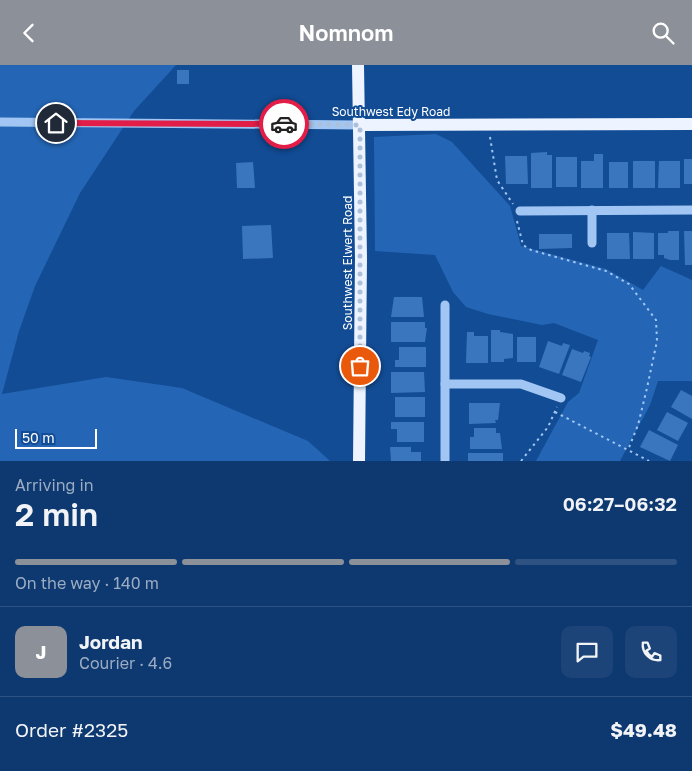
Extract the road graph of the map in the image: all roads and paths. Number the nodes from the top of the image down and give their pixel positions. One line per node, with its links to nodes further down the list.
1 (358, 65): 4 (main road, Southwest Elwert Road)
2 (0, 122): 4 (street, Southwest Edy Road)
3 (692, 124): 5 (main road, Southwest Edy Road)
4 (360, 125): 5 (main road, Southwest Edy Road); 15 (main road, Southwest Elwert Road)
5 (489, 125): 8 (path)
6 (692, 210): 7 (street)
7 (592, 211): 8 (street); 9 (street)
8 (517, 213): 14 (path)
9 (592, 243)
10 (445, 305): 11 (street)
11 (445, 384): 12 (street); 16 (street)
12 (561, 398): 13 (path)
13 (555, 413): 14 (path); 17 (path)
14 (627, 450): 18 (path)
15 (358, 461)
16 (445, 461)
17 (521, 461)
18 (649, 461)

